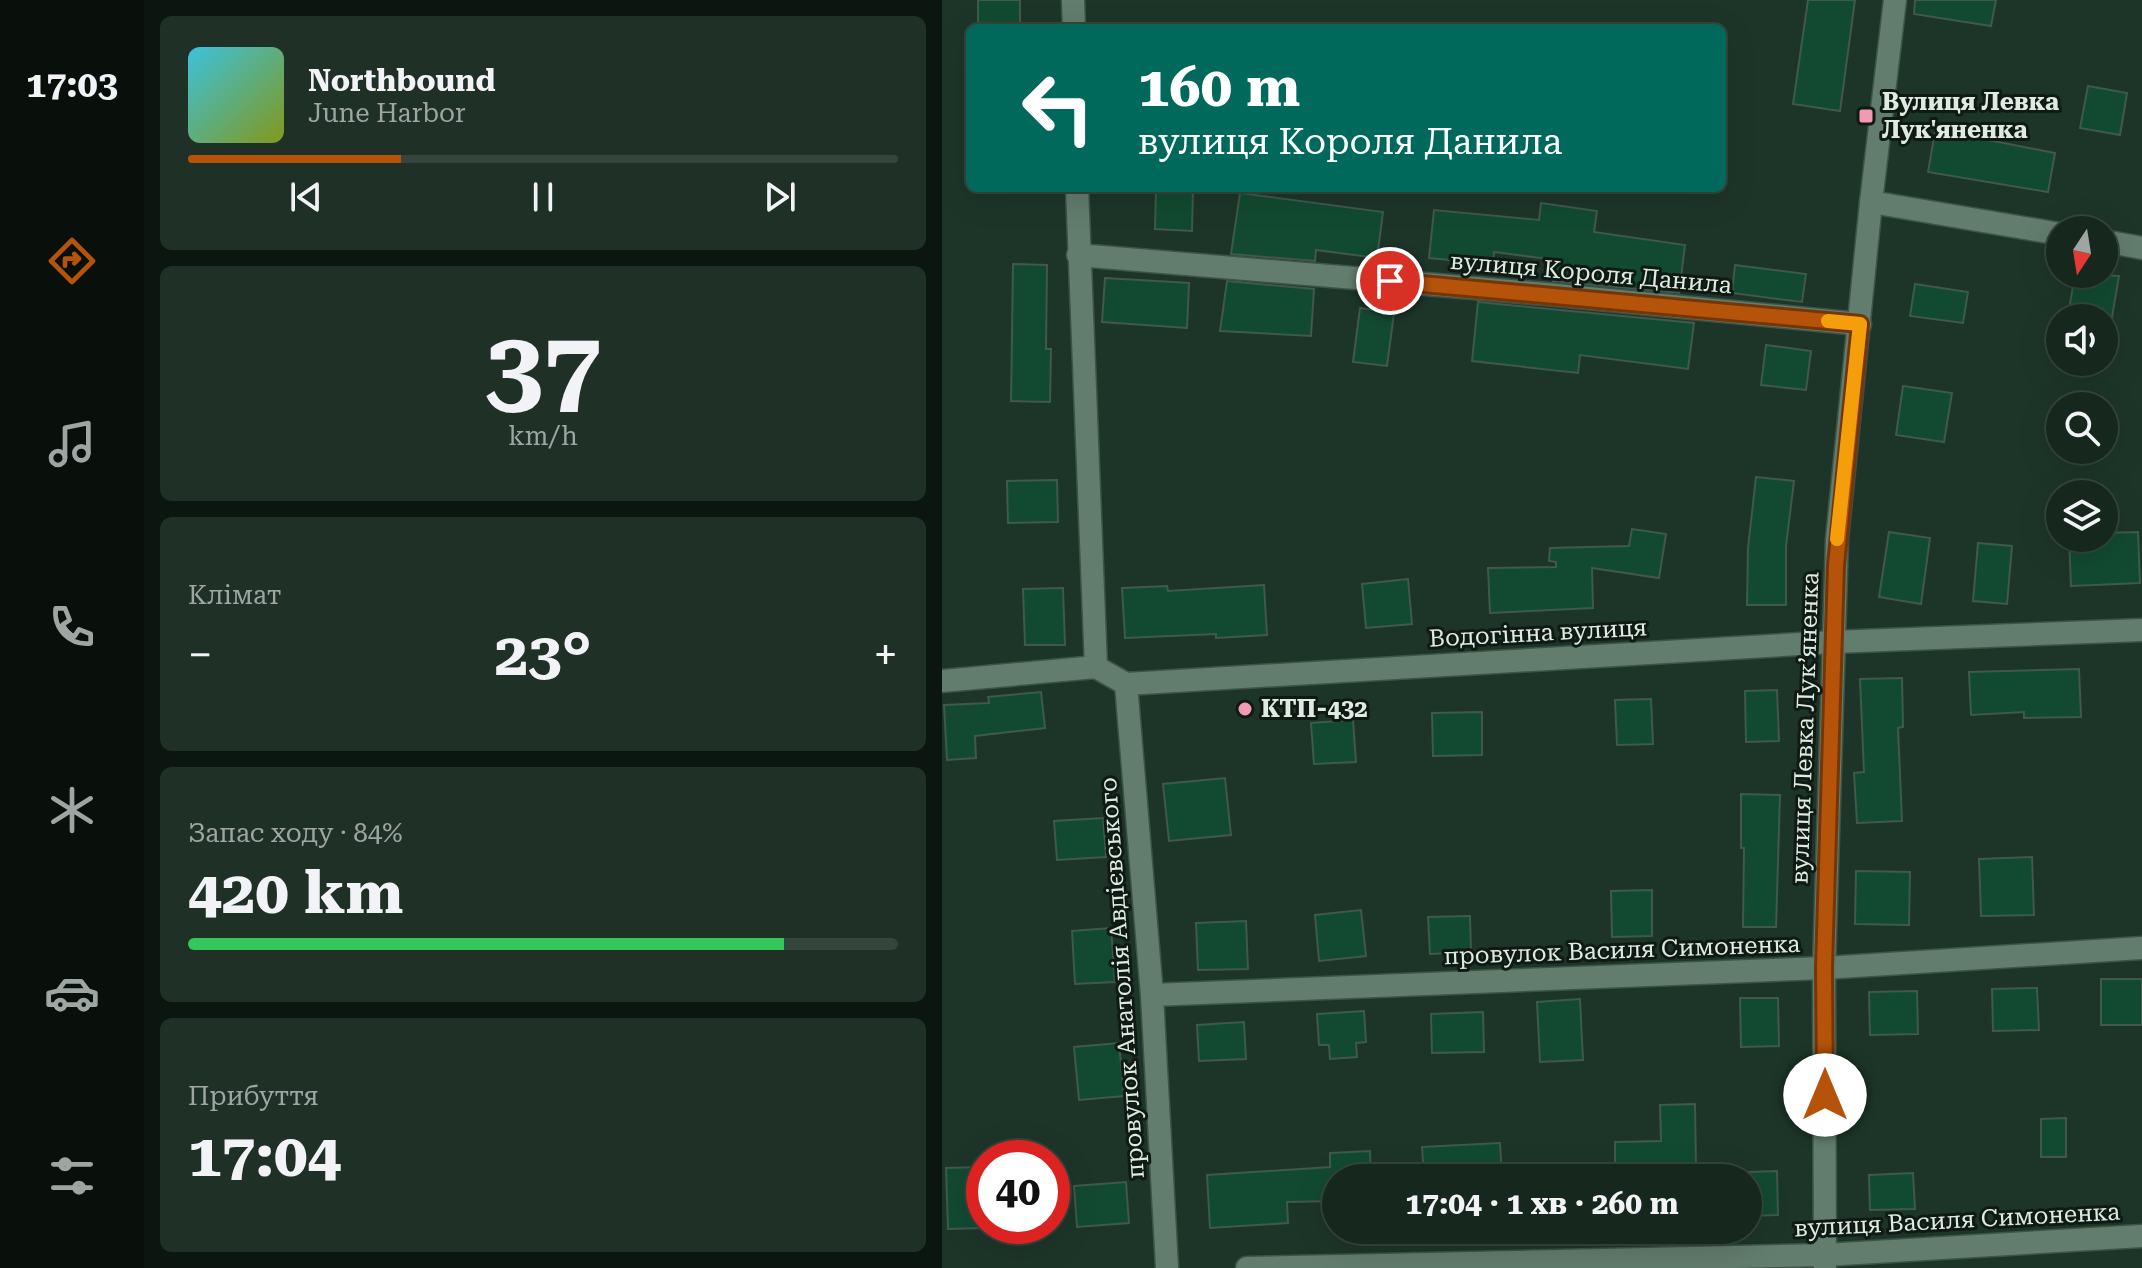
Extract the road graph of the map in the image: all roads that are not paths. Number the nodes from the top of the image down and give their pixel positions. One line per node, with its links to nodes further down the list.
1 (1073, 0): 3 (street)
2 (1895, 0): 5 (street, вулиця Левка Лукʼяненка)
3 (1074, 24)
4 (1077, 192): 9 (street)
5 (1871, 202): 6 (street); 10 (street, вулиця Левка Лукʼяненка)
6 (2046, 232)
7 (2118, 244): 8 (street)
8 (2142, 248)
9 (1078, 255): 10 (street, вулиця Короля Данила); 13 (street)
10 (1860, 324): 12 (street, вулиця Левка Лукʼяненка)
11 (2142, 630): 12 (street, Водогінна вулиця)
12 (1833, 642): 15 (street, Водогінна вулиця); 17 (street, вулиця Левка Лукʼяненка)
13 (1096, 667): 14 (street); 15 (street)
14 (942, 681)
15 (1126, 684): 18 (street, провулок Анатолія Авдієвського)
16 (2142, 948): 17 (street, провулок Василя Симоненка)
17 (1824, 968): 18 (street, провулок Василя Симоненка); 20 (street, вулиця Левка Лукʼяненка)
18 (1152, 995): 21 (street, провулок Анатолія Авдієвського)
19 (2142, 1236): 20 (street, вулиця Василя Симоненка)
20 (1825, 1261): 22 (street, вулиця Василя Симоненка)
21 (1167, 1268)
22 (1247, 1268)

